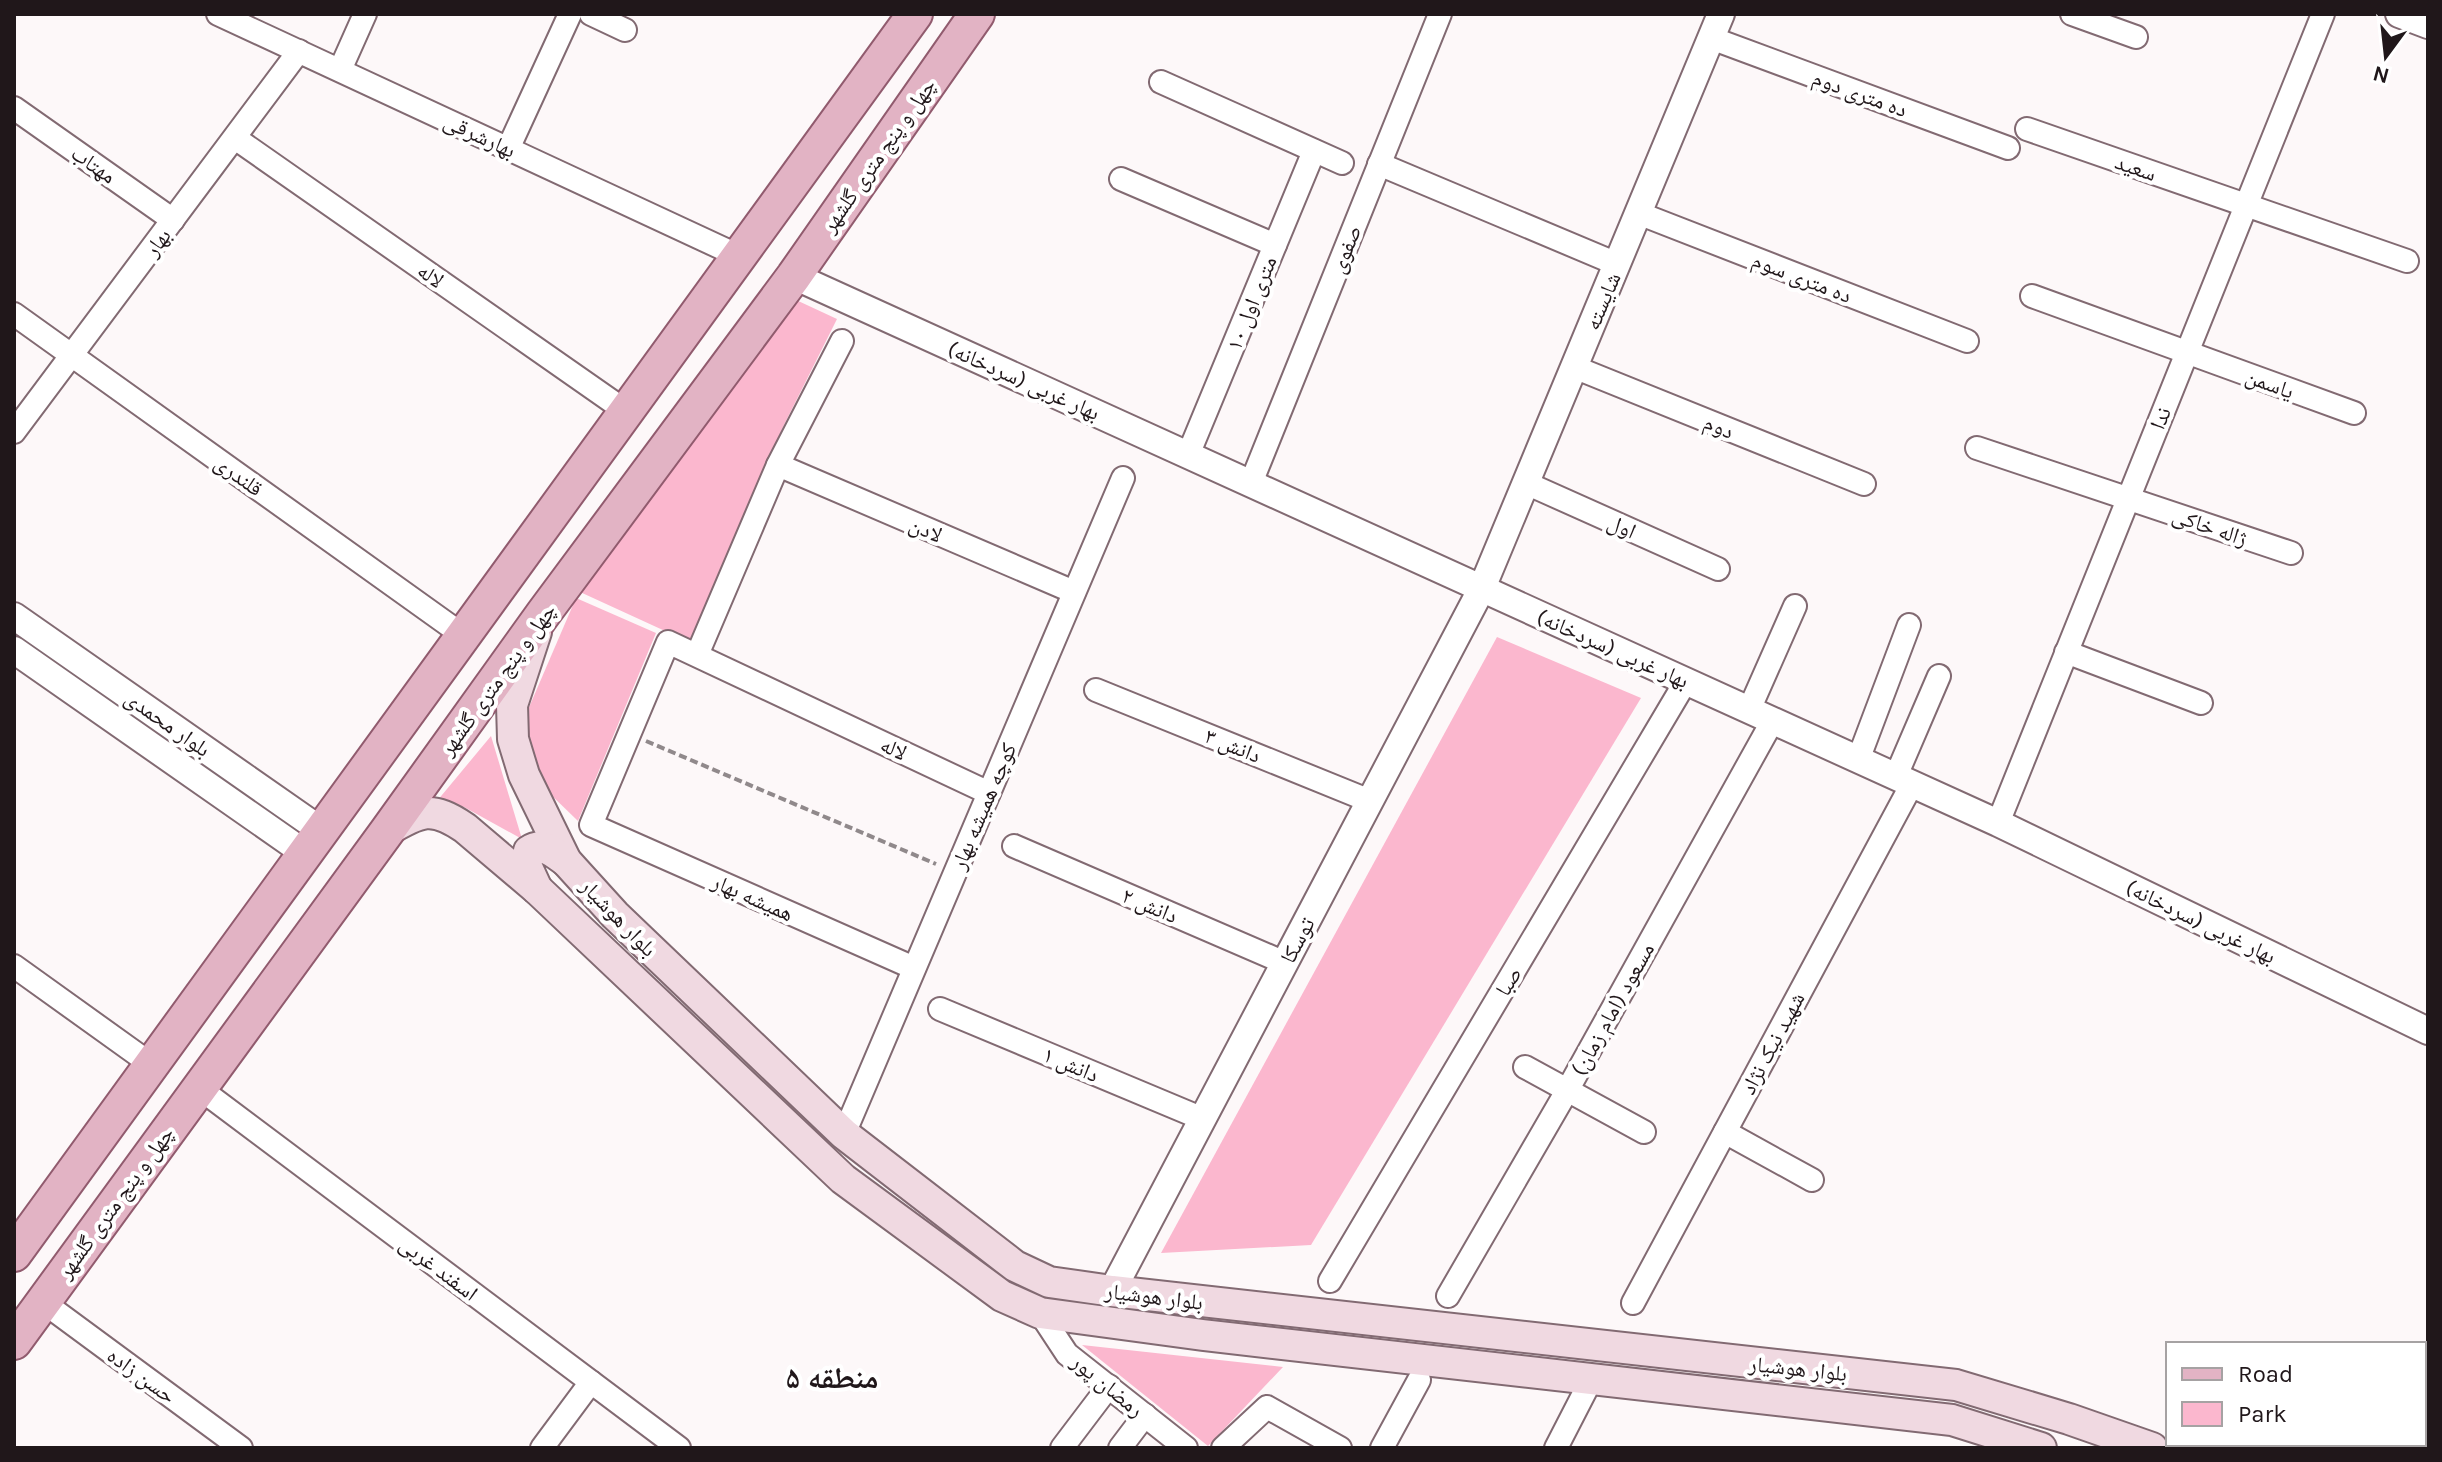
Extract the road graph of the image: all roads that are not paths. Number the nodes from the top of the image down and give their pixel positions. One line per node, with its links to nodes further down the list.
1 (218, 14): 15 (street, بهارشرقی)
2 (365, 14): 16 (street)
3 (570, 14): 22 (street)
4 (591, 14): 13 (street)
5 (915, 14): 31 (main road)
6 (977, 14): 34 (main road, چهل و پنج متری گلشهر)
7 (1440, 14): 25 (street, صفوی)
8 (2072, 14): 14 (street)
9 (2323, 14): 27 (street, ندا)
10 (2399, 14): 11 (street)
11 (2428, 25)
12 (1716, 26): 21 (street, ده متری دوم); 28 (street, شایسته)
13 (625, 30)
14 (2136, 37)
15 (299, 51): 16 (street, بهارشرقی); 20 (street, بهار)
16 (340, 70): 22 (street, بهارشرقی)
17 (1161, 82): 23 (street)
18 (14, 108): 29 (street, مهتاب)
19 (2027, 129): 27 (street, سعید)
20 (235, 138): 29 (street, بهار); 42 (street, لاله)
21 (2008, 148)
22 (508, 149): 31 (street, بهارشرقی)
23 (1314, 151): 24 (street); 30 (street, ۱۰ متری اول)
24 (1342, 163)
25 (1379, 164): 33 (street); 49 (street, صفوی)
26 (1121, 179): 30 (street)
27 (2246, 204): 32 (street, سعید); 39 (street, ندا)
28 (1638, 213): 33 (street, شایسته); 38 (street, ده متری سوم)
29 (173, 220): 40 (street, بهار)
30 (1275, 245): 46 (street, ۱۰ متری اول)
31 (741, 257): 42 (main road)
32 (2407, 261)
33 (1617, 264): 41 (street, شایسته)
34 (794, 276): 46 (street, بهار غربی (سردخانه)); 58 (main road, چهل و پنج متری گلشهر)
35 (2032, 296): 39 (street, یاسمن)
36 (14, 314): 40 (street, قلندری)
37 (842, 341): 47 (street)
38 (1967, 341)
39 (2186, 353): 43 (street, یاسمن); 52 (street, ندا)
40 (72, 356): 44 (street, بهار); 61 (street, قلندری)
41 (1574, 367): 50 (street, شایسته); 51 (street, دوم)
42 (627, 412): 61 (main road)
43 (2354, 413)
44 (14, 432)
45 (1977, 448): 52 (street, ژاله خاکی)
46 (1188, 455): 49 (street, بهار غربی (سردخانه))
47 (778, 465): 56 (street, لادن); 64 (street)
48 (1123, 478): 56 (street, کوچه همیشه بهار)
49 (1251, 483): 55 (street, بهار غربی (سردخانه))
50 (1526, 483): 54 (street, اول); 55 (street, شایسته)
51 (1864, 484)
52 (2128, 499): 53 (street, ژاله خاکی); 63 (street, ندا)
53 (2291, 553)
54 (1718, 569)
55 (1482, 588): 66 (street, بهار غربی (سردخانه)); 74 (street, توسکا)
56 (1074, 592): 72 (street, کوچه همیشه بهار)
57 (1795, 606): 69 (street, مسعود (امام زمان))
58 (543, 614): 78 (main road, چهل و پنج متری گلشهر); 81 (main road, بلوار هوشیار)
59 (14, 616): 73 (street, بلوار محمدی)
60 (1909, 625): 70 (street)
61 (464, 636): 79 (main road)
62 (14, 650): 75 (street, بلوار محمدی)
63 (2066, 652): 68 (street); 76 (street, ندا)
64 (697, 655): 72 (street, لاله); 77 (street, لاله)
65 (1939, 676): 71 (street, شهید نیک نژاد)
66 (1686, 681): 69 (street, بهار غربی (سردخانه)); 98 (street, صبا)
67 (1096, 690): 74 (street, دانش ۳)
68 (2201, 703)
69 (1761, 715): 70 (street, بهار غربی (سردخانه)); 91 (street, مسعود (امام زمان))
70 (1858, 760): 71 (street, بهار غربی (سردخانه))
71 (1904, 780): 76 (street, بهار غربی (سردخانه)); 94 (street, شهید نیک نژاد)
72 (989, 793): 85 (street, کوچه همیشه بهار)
73 (274, 797): 75 (street); 79 (street, بلوار محمدی)
74 (1370, 801): 83 (street, توسکا)
75 (254, 819): 79 (street, بلوار محمدی)
76 (1998, 823): 87 (street, بهار غربی (سردخانه))
77 (591, 825): 85 (street, همیشه بهار)
78 (388, 830): 82 (main road, بلوار هوشیار); 90 (main road, چهل و پنج متری گلشهر)
79 (314, 842): 88 (main road)
80 (1014, 846): 83 (street, دانش ۲)
81 (566, 861): 82 (main road); 95 (main road, بلوار هوشیار)
82 (537, 889): 103 (main road, بلوار هوشیار)
83 (1285, 963): 92 (street, توسکا)
84 (14, 966): 88 (street)
85 (914, 968): 95 (street, کوچه همیشه بهار)
86 (940, 1009): 92 (street, دانش ۱)
87 (2428, 1031)
88 (152, 1065): 97 (main road)
89 (1525, 1067): 91 (street)
90 (199, 1088): 101 (main road, چهل و پنج متری گلشهر); 109 (street, اسفند غربی)
91 (1568, 1089): 93 (street); 100 (street, مسعود (امام زمان))
92 (1203, 1119): 99 (street, توسکا)
93 (1644, 1132)
94 (1725, 1132): 96 (street); 102 (street, شهید نیک نژاد)
95 (844, 1134): 99 (main road, بلوار هوشیار)
96 (1812, 1180)
97 (14, 1254)
98 (1330, 1281)
99 (1112, 1291): 105 (main road, بلوار هوشیار)
100 (1448, 1296)
101 (43, 1302): 104 (main road, چهل و پنج متری گلشهر); 113 (street, حسن زاده)
102 (1633, 1303)
103 (1040, 1313): 107 (main road, بلوار هوشیار); 110 (street, رمضان پور)
104 (14, 1342)
105 (1617, 1347): 106 (main road, بلوار هوشیار); 107 (main road)
106 (1689, 1356): 111 (main road); 124 (main road, بلوار هوشیار)
107 (1602, 1379): 111 (main road, بلوار هوشیار); 122 (street)
108 (1419, 1380): 121 (street)
109 (591, 1382): 114 (street); 115 (street, اسفند غربی)
110 (1109, 1386): 112 (street, رمضان پور); 116 (street)
111 (1681, 1388): 123 (main road, بلوار هوشیار)
112 (1145, 1415): 117 (street); 118 (street, رمضان پور)
113 (241, 1448)
114 (542, 1448)
115 (679, 1448)
116 (1062, 1448)
117 (1120, 1448)
118 (1186, 1448)
119 (1223, 1448): 120 (street)
120 (1340, 1448)
121 (1382, 1448)
122 (1556, 1448)
123 (2041, 1448)
124 (2152, 1448)

